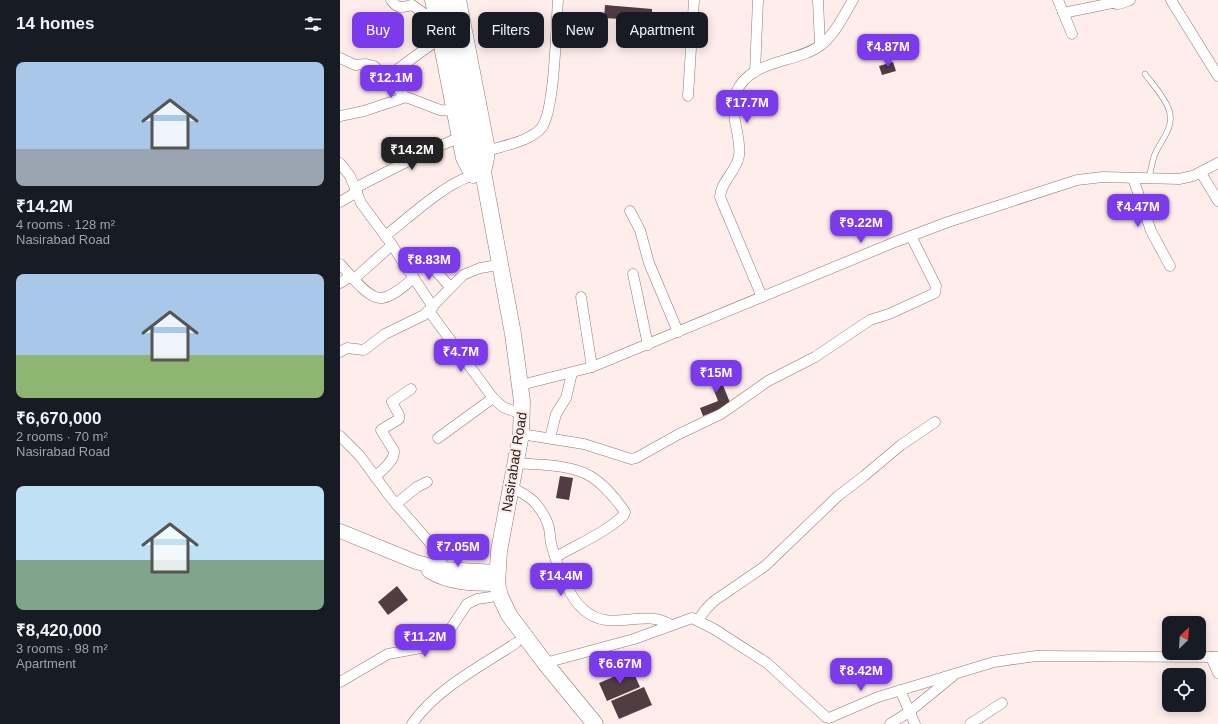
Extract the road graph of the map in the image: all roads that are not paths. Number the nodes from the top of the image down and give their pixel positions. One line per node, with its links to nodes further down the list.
1 (391, 0): 13 (street)
2 (445, 0): 29 (highway, Nasirabad Road)
3 (458, 0): 29 (highway)
4 (558, 0): 29 (street)
5 (694, 0): 24 (street)
6 (758, 0): 20 (street)
7 (818, 0): 16 (street)
8 (853, 0): 16 (street)
9 (1058, 0): 14 (street)
10 (1130, 0): 12 (street)
11 (1171, 0): 22 (street)
12 (1110, 2): 14 (street)
13 (434, 7)
14 (1063, 13): 15 (street)
15 (1072, 34)
16 (820, 45): 20 (street)
17 (426, 48): 23 (street)
18 (442, 48): 26 (highway)
19 (340, 58): 23 (street)
20 (755, 72): 52 (street)
21 (1145, 74): 35 (lane)
22 (1218, 76)
23 (387, 77): 25 (street)
24 (688, 96)
25 (406, 97): 26 (street); 27 (street)
26 (454, 111): 28 (highway)
27 (340, 116)
28 (460, 137): 33 (highway); 36 (street)
29 (480, 150): 33 (highway, Nasirabad Road)
30 (340, 163): 36 (street)
31 (1218, 163): 32 (street)
32 (1201, 173): 35 (street); 37 (street)
33 (476, 174): 40 (street); 44 (highway, Nasirabad Road); 59 (highway, Nasirabad Road)
34 (1133, 178): 35 (street); 41 (street); 45 (street)
35 (1149, 178)
36 (356, 190): 38 (street); 40 (street)
37 (1218, 201)
38 (340, 202)
39 (630, 211): 54 (street)
40 (385, 236): 42 (street)
41 (911, 236): 52 (street); 67 (street)
42 (392, 245): 46 (street); 48 (street)
43 (340, 264): 48 (street)
44 (492, 266): 50 (street); 62 (highway, Nasirabad Road)
45 (1170, 266)
46 (411, 274): 48 (street); 50 (street); 53 (street)
47 (633, 274): 55 (street)
48 (352, 278): 49 (street)
49 (340, 283)
50 (450, 287): 53 (street)
51 (581, 297): 57 (street)
52 (762, 297): 54 (street)
53 (431, 309): 56 (street); 61 (street)
54 (678, 332): 55 (street)
55 (648, 345): 57 (street)
56 (340, 352)
57 (592, 367): 58 (street)
58 (572, 373): 59 (street); 67 (street)
59 (521, 385): 64 (highway, Nasirabad Road)
60 (411, 389): 69 (street)
61 (493, 398): 62 (street); 66 (street)
62 (513, 411): 77 (highway, Nasirabad Road)
63 (935, 422): 78 (street)
64 (521, 434): 67 (street); 68 (highway, Nasirabad Road)
65 (340, 436): 69 (street)
66 (438, 438)
67 (550, 438)
68 (516, 463): 71 (highway, Nasirabad Road); 74 (street)
69 (375, 477): 72 (street)
70 (427, 482): 72 (street)
71 (511, 487): 74 (street); 77 (highway, Nasirabad Road)
72 (396, 504): 76 (street)
73 (340, 531): 75 (main road)
74 (556, 557): 79 (street)
75 (416, 562): 76 (main road); 77 (main road)
76 (443, 569): 77 (main road)
77 (492, 582): 80 (highway, Nasirabad Road); 82 (highway, Nasirabad Road); 85 (street)
78 (698, 620): 79 (street); 89 (street)
79 (671, 625): 82 (street)
80 (516, 643): 90 (street); 91 (highway, Nasirabad Road)
81 (1215, 657): 83 (street); 84 (street)
82 (545, 663): 92 (highway, Nasirabad Road)
83 (956, 673): 86 (street); 88 (street)
84 (1218, 673)
85 (340, 682)
86 (900, 690): 88 (street); 89 (street)
87 (1002, 703): 95 (street)
88 (909, 712): 93 (street); 94 (street)
89 (832, 721)
90 (412, 724)
91 (580, 724)
92 (595, 724)
93 (890, 724)
94 (915, 724)
95 (970, 724)

